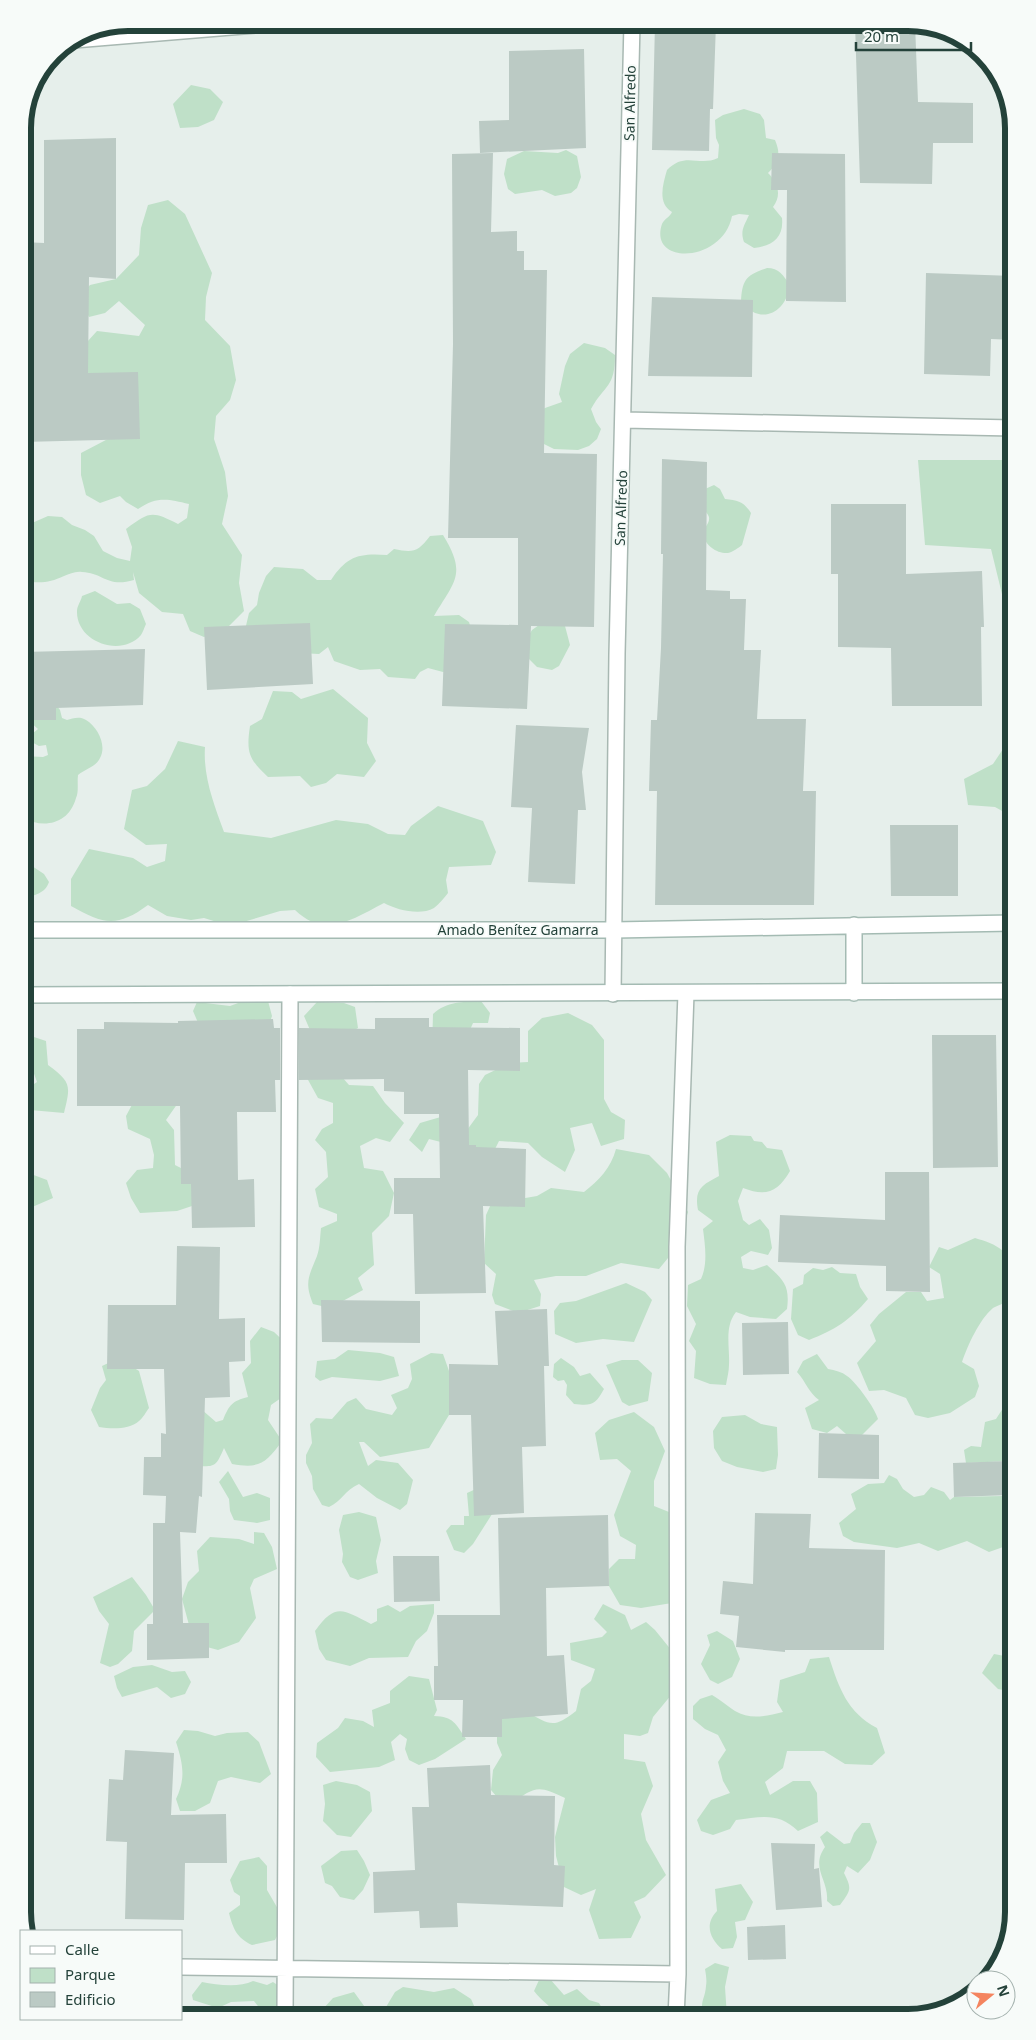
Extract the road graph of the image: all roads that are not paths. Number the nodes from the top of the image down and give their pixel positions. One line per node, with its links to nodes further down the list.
1 (176, 31): 3 (street)
2 (632, 31): 4 (street, San Alfredo)
3 (92, 38)
4 (624, 420): 5 (street); 9 (street, San Alfredo)
5 (1005, 428)
6 (1005, 923): 7 (street, Amado Benítez Gamarra)
7 (854, 925): 9 (street, Amado Benítez Gamarra); 12 (street)
8 (31, 930): 9 (street, Amado Benítez Gamarra)
9 (614, 930): 14 (street, San Alfredo)
10 (1005, 992): 12 (street)
11 (686, 993): 12 (street); 14 (street); 18 (street)
12 (854, 993)
13 (290, 994): 14 (street); 15 (street); 17 (street)
14 (613, 994)
15 (31, 995)
16 (182, 1967): 17 (street)
17 (285, 1969): 18 (street); 19 (street)
18 (678, 1974): 20 (street)
19 (285, 2009)
20 (676, 2009)

